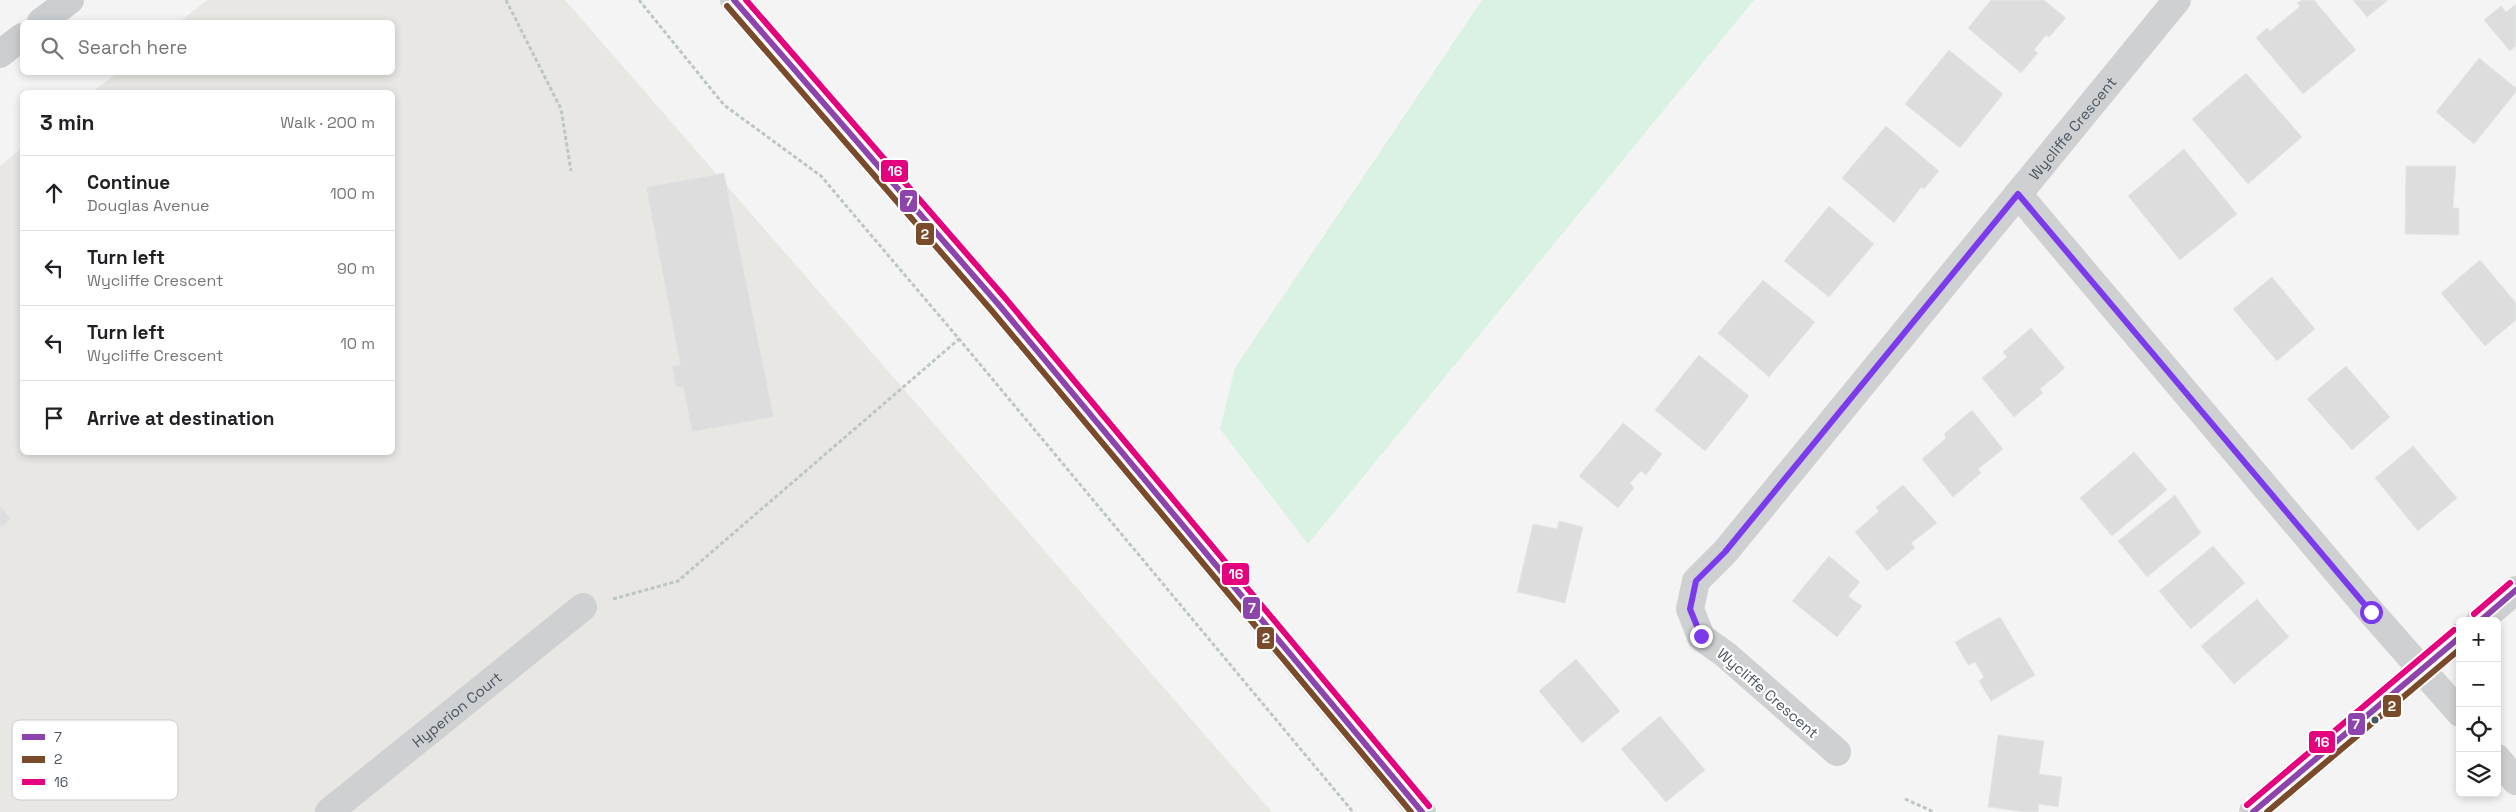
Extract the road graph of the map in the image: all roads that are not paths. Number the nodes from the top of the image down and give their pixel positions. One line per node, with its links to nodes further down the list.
1 (70, 0): 4 (main road)
2 (734, 0): 18 (street)
3 (2177, 0): 7 (street, Wycliffe Crescent)
4 (44, 20)
5 (20, 39): 6 (main road)
6 (0, 54)
7 (2018, 194): 12 (street); 14 (street, Wycliffe Crescent)
8 (2516, 590): 10 (street)
9 (583, 607): 17 (street, Hyperion Court)
10 (2485, 617)
11 (2456, 641): 12 (street)
12 (2421, 670): 13 (street); 19 (street)
13 (2456, 709)
14 (1837, 752)
15 (2501, 763): 16 (street)
16 (2516, 781)
17 (329, 812)
18 (1422, 812)
19 (2254, 812)

